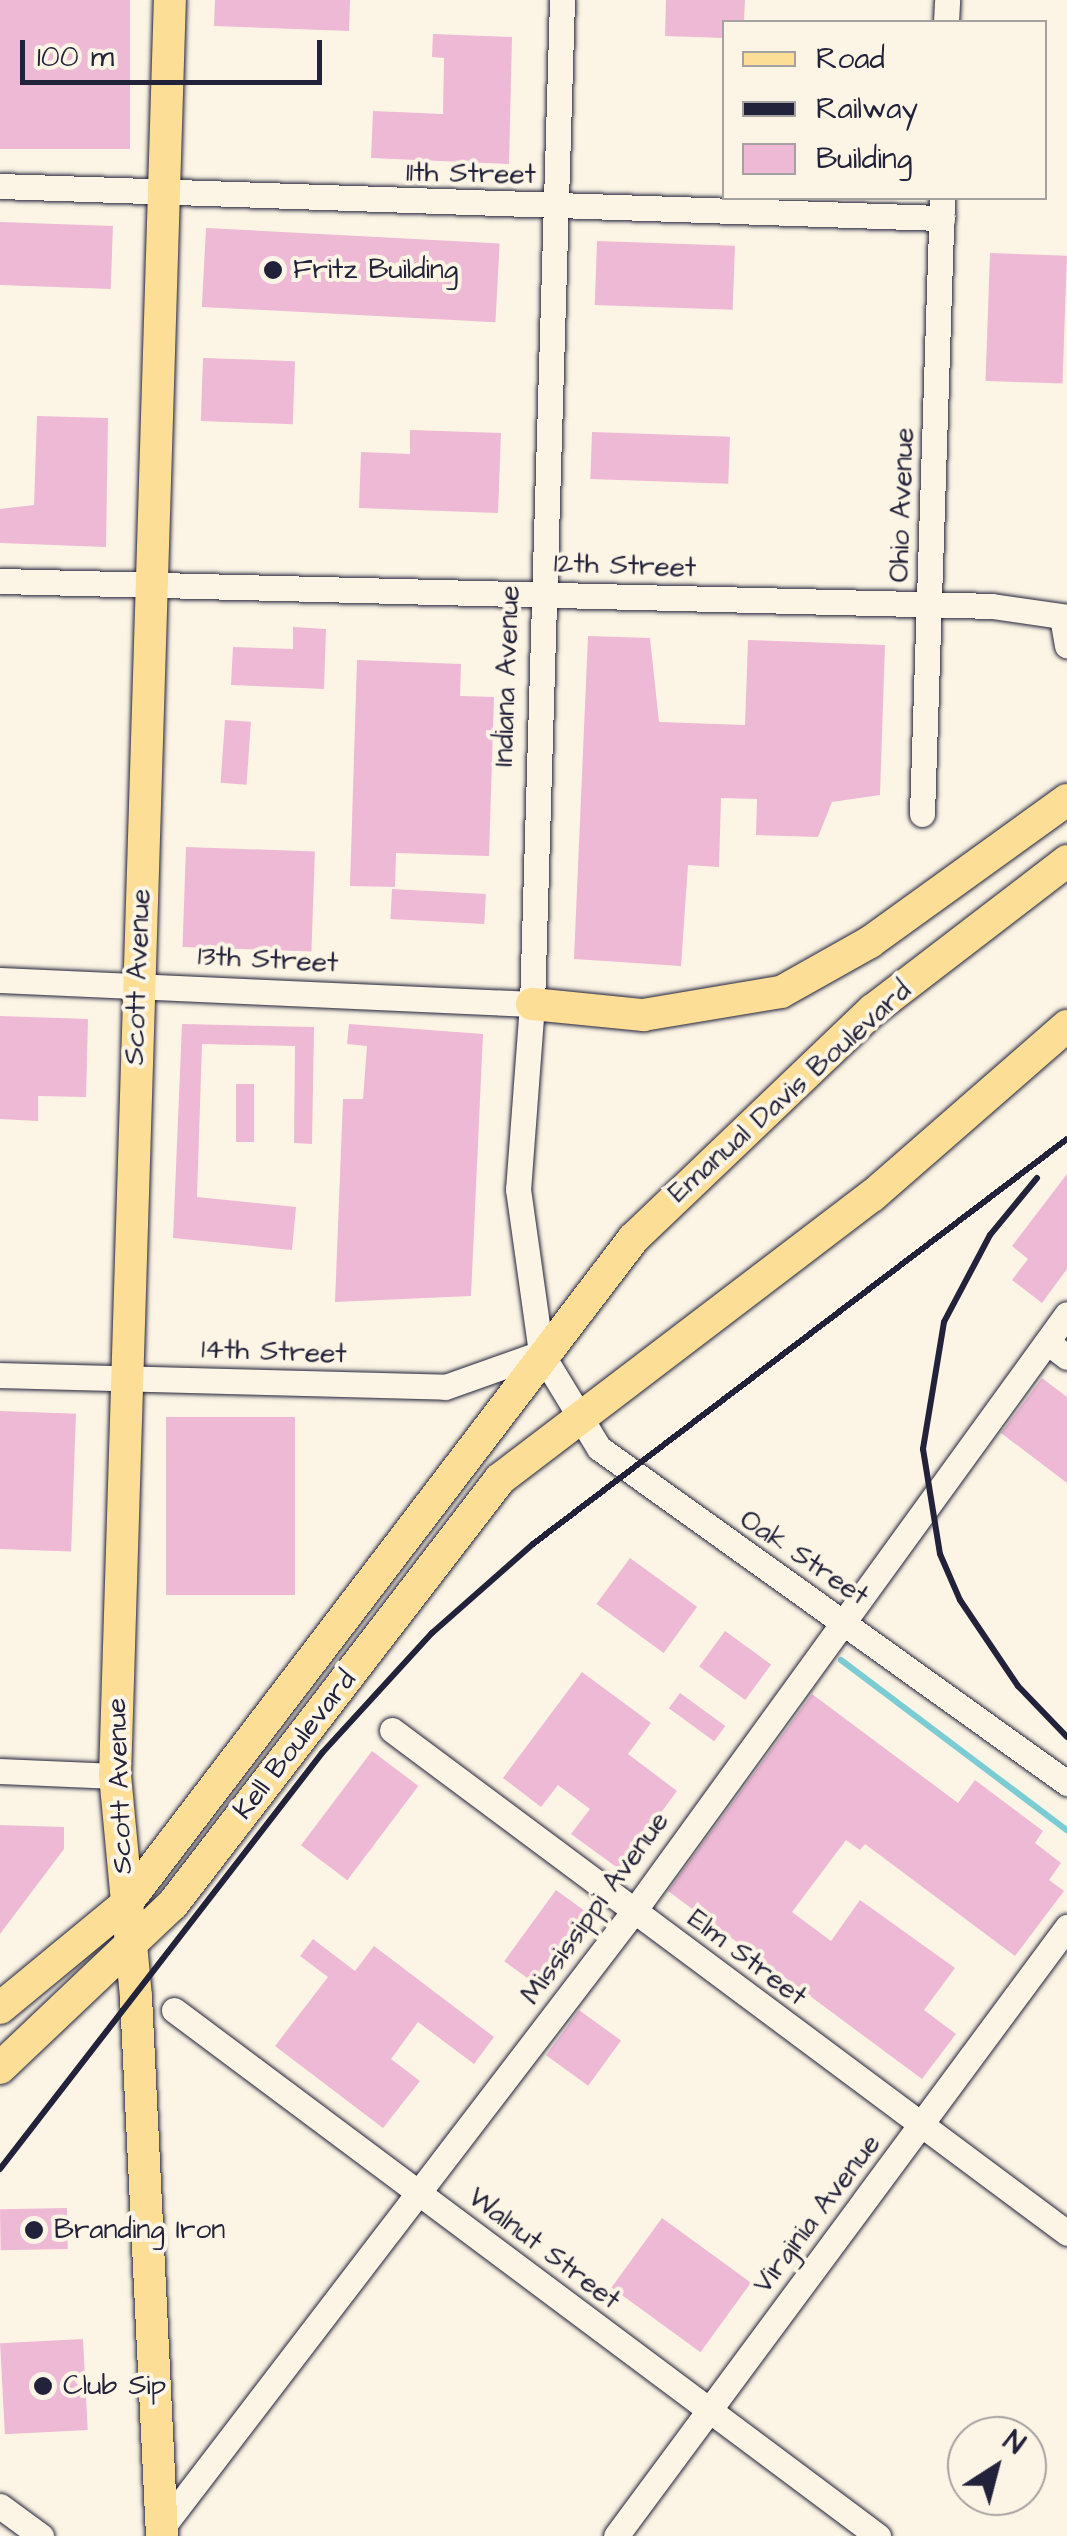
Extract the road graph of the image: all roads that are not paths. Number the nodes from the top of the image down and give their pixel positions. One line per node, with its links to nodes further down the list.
1 (170, 0): 4 (main road, Scott Avenue)
2 (562, 0): 5 (street, Indiana Avenue)
3 (0, 186): 4 (street, 11th Street)
4 (164, 193): 5 (street, 11th Street); 8 (main road, Scott Avenue)
5 (555, 205): 6 (street, 11th Street); 9 (street, Indiana Avenue)
6 (942, 208): 10 (street, Ohio Avenue)
7 (0, 581): 8 (street, 12th Street)
8 (151, 582): 9 (street, 12th Street); 17 (main road, Scott Avenue)
9 (540, 594): 10 (street, 12th Street); 18 (street, Indiana Avenue)
10 (929, 604): 11 (street, 12th Street); 14 (street, Ohio Avenue)
11 (1064, 617): 12 (street)
12 (1067, 646)
13 (1067, 800): 18 (main road)
14 (922, 814)
15 (1064, 864): 22 (main road, Emanual Davis Boulevard)
16 (0, 980): 17 (street, 13th Street)
17 (138, 984): 18 (street, 13th Street); 24 (main road, Scott Avenue)
18 (532, 1004): 22 (street, Indiana Avenue)
19 (1067, 1026): 25 (main road)
20 (1067, 1314): 21 (street, Mississippi Avenue)
21 (1057, 1349): 26 (street, Mississippi Avenue)
22 (541, 1352): 24 (street, 14th Street); 25 (street, Oak Street); 31 (main road, Kell Boulevard)
23 (0, 1375): 24 (street, 14th Street)
24 (124, 1378): 29 (main road, Scott Avenue)
25 (578, 1413): 26 (street, Oak Street); 34 (main road, Kell Boulevard)
26 (840, 1616): 30 (street, Oak Street); 32 (street, Mississippi Avenue)
27 (392, 1730): 32 (street, Elm Street)
28 (0, 1771): 29 (street)
29 (114, 1776): 31 (main road, Scott Avenue)
30 (1067, 1783)
31 (124, 1906): 34 (main road, Scott Avenue); 35 (main road, Kell Boulevard)
32 (634, 1912): 38 (street, Elm Street); 39 (street, Mississippi Avenue)
33 (1067, 1927): 38 (street, Virginia Avenue)
34 (131, 1953): 37 (main road, Kell Boulevard); 43 (main road, Scott Avenue)
35 (0, 2008)
36 (174, 2010): 39 (street, Walnut Street)
37 (0, 2068)
38 (921, 2124): 40 (street, Elm Street); 41 (street, Virginia Avenue)
39 (421, 2193): 41 (street, Walnut Street); 43 (street, Mississippi Avenue)
40 (1067, 2232)
41 (708, 2411): 45 (street, Virginia Avenue); 46 (street, Walnut Street)
42 (0, 2506): 44 (street)
43 (161, 2533)
44 (41, 2536)
45 (616, 2536)
46 (878, 2536)

